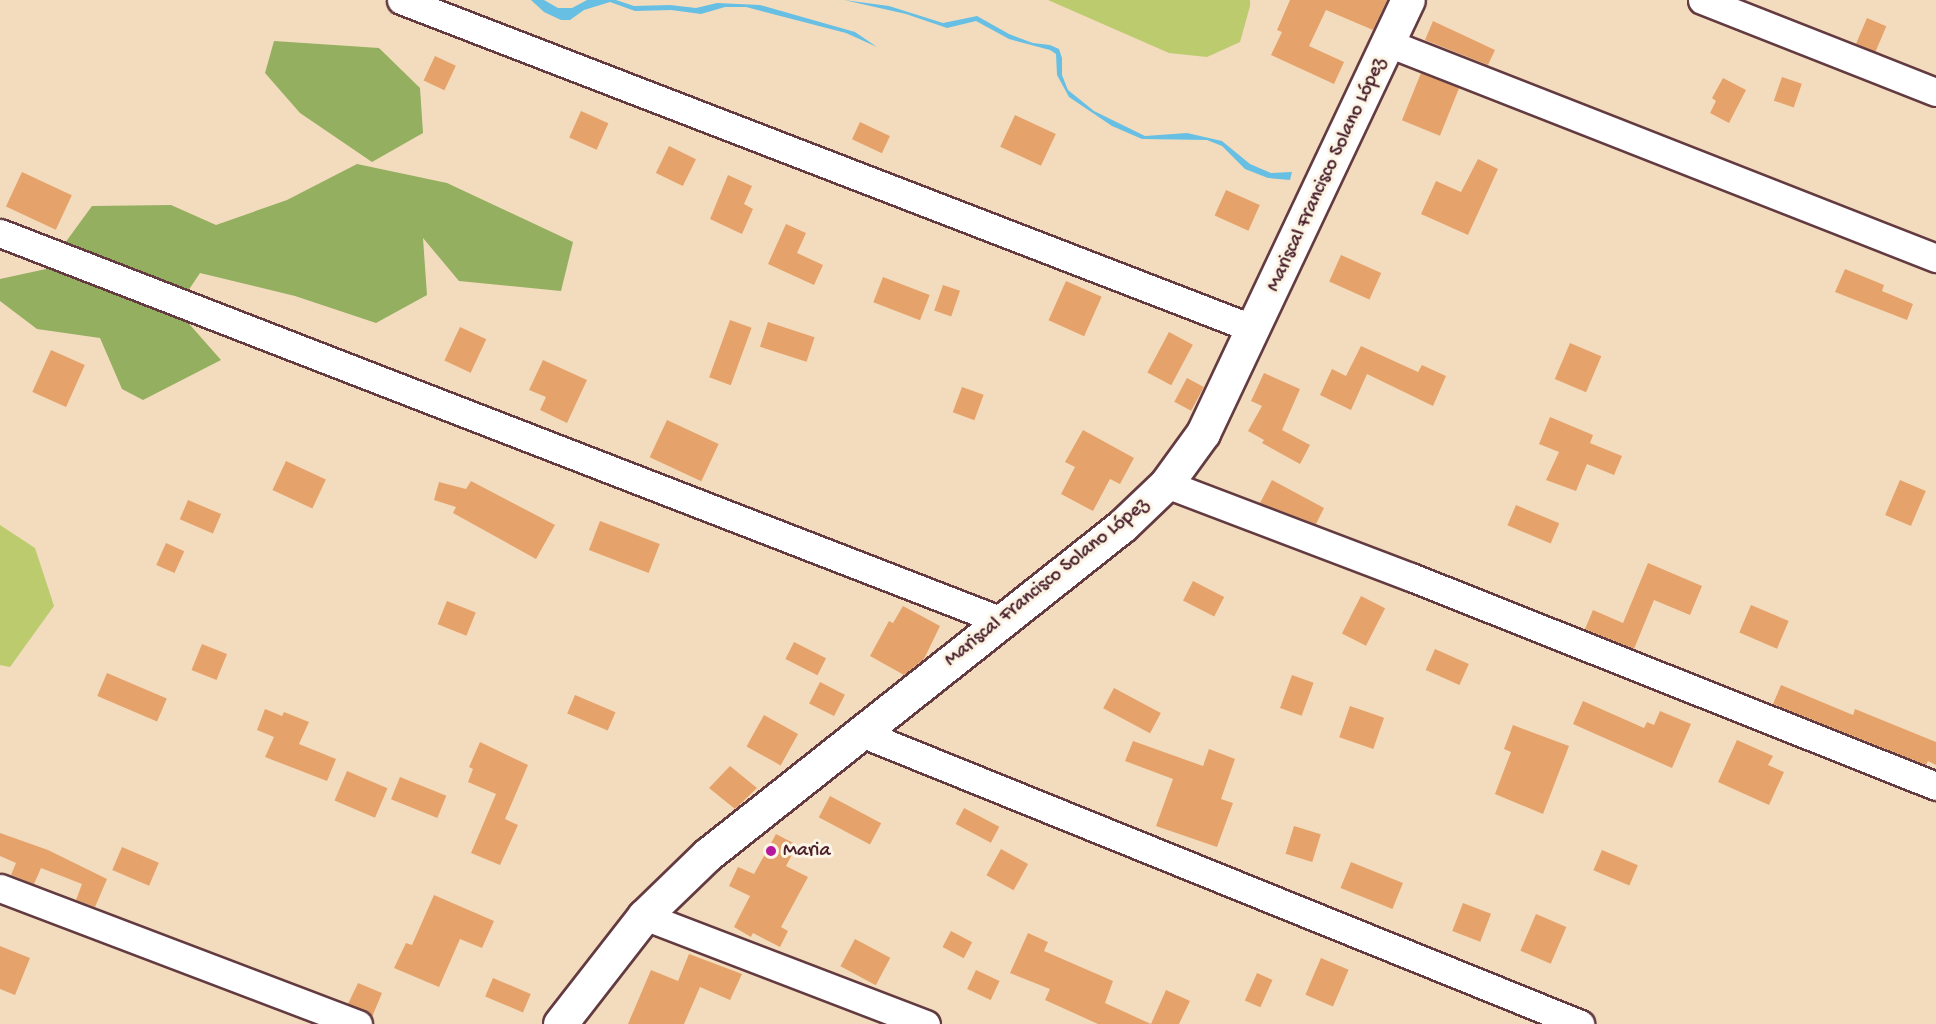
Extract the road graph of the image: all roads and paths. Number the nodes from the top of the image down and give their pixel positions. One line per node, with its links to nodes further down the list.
1 (401, 0): 8 (street)
2 (1408, 0): 4 (main road, Mariscal Francisco Solano López)
3 (1702, 0): 5 (street)
4 (1388, 43): 7 (street); 8 (main road, Mariscal Francisco Solano López)
5 (1936, 92)
6 (0, 233): 10 (street)
7 (1936, 258)
8 (1254, 329): 9 (main road, Mariscal Francisco Solano López)
9 (1166, 484): 10 (main road, Mariscal Francisco Solano López); 12 (street)
10 (1002, 621): 11 (main road, Mariscal Francisco Solano López)
11 (861, 733): 14 (main road, Mariscal Francisco Solano López); 18 (street)
12 (1936, 786)
13 (0, 888): 15 (street)
14 (644, 916): 16 (main road, Mariscal Francisco Solano López); 17 (street)
15 (357, 1024)
16 (560, 1024)
17 (926, 1024)
18 (1580, 1024)

